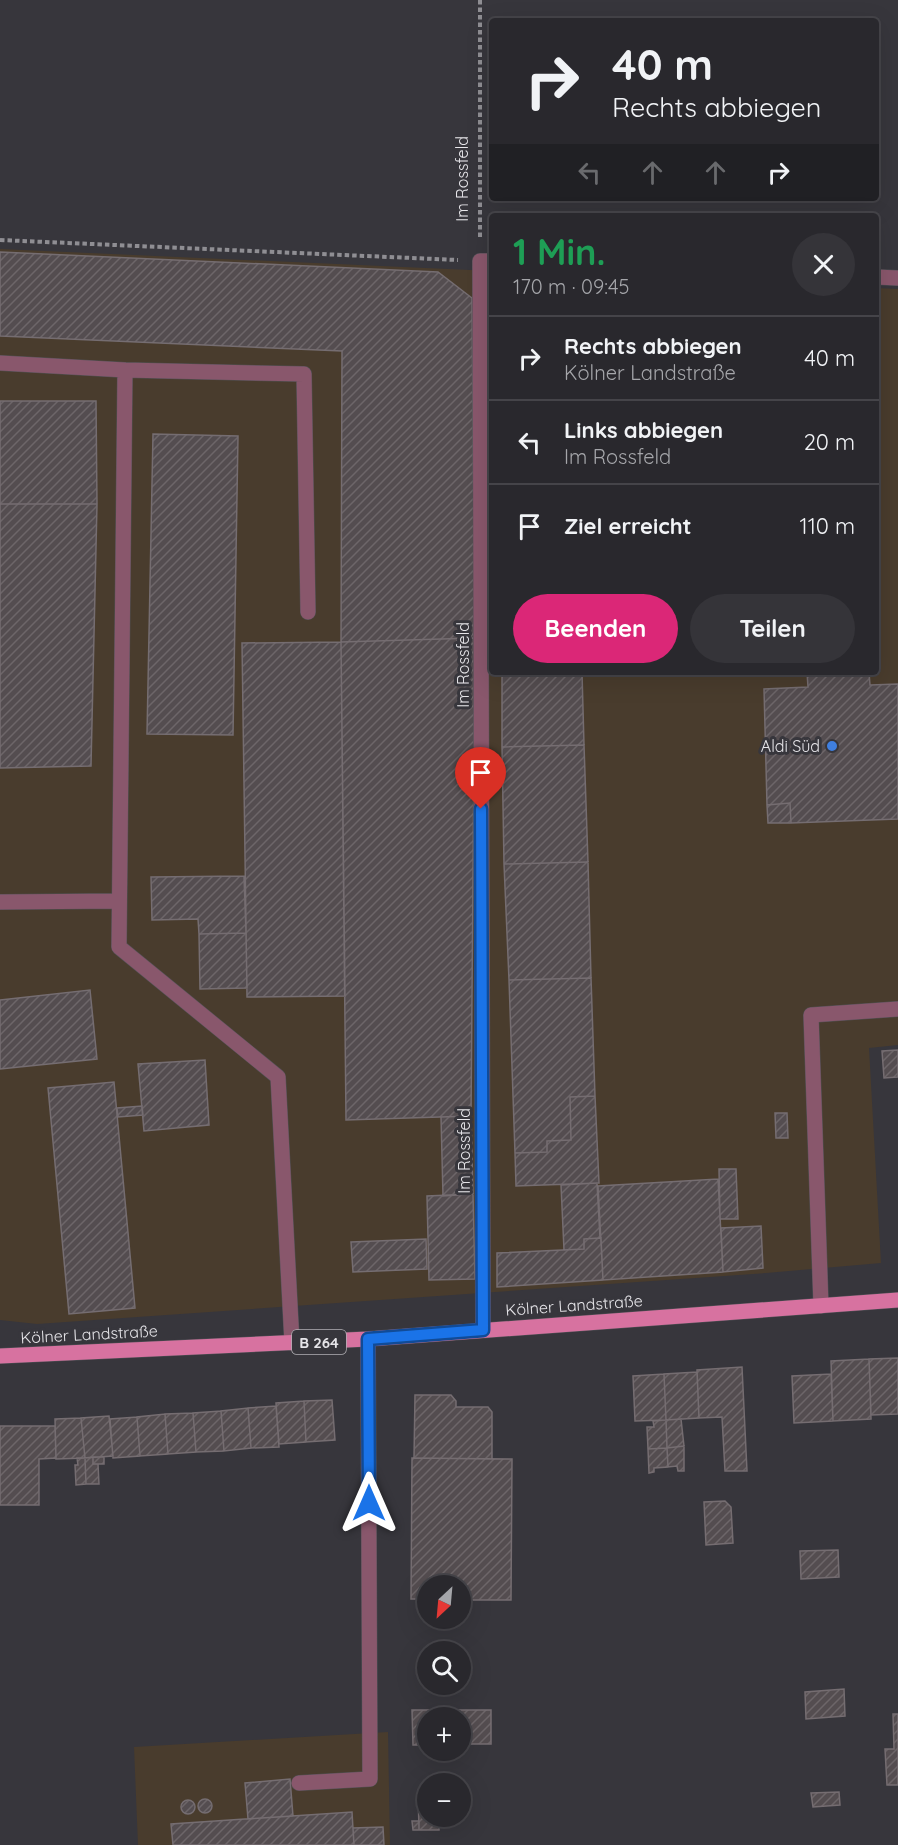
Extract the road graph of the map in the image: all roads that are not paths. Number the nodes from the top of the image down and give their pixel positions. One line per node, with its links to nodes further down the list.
1 (486, 261): 12 (street, Im Rossfeld)
2 (879, 277): 3 (street)
3 (898, 278)
4 (0, 363): 5 (street)
5 (125, 370): 6 (street); 7 (street)
6 (308, 612)
7 (120, 901): 8 (street); 14 (street)
8 (0, 902)
9 (898, 1009): 11 (street)
10 (898, 1300): 11 (main road, Kölner Landstraße / B 264)
11 (821, 1305): 12 (main road, Kölner Landstraße / B 264)
12 (483, 1330): 13 (main road, Kölner Landstraße / B 264)
13 (368, 1339): 14 (main road, Kölner Landstraße / B 264); 16 (street)
14 (292, 1343): 15 (main road, Kölner Landstraße / B 264)
15 (0, 1356)
16 (299, 1783)

